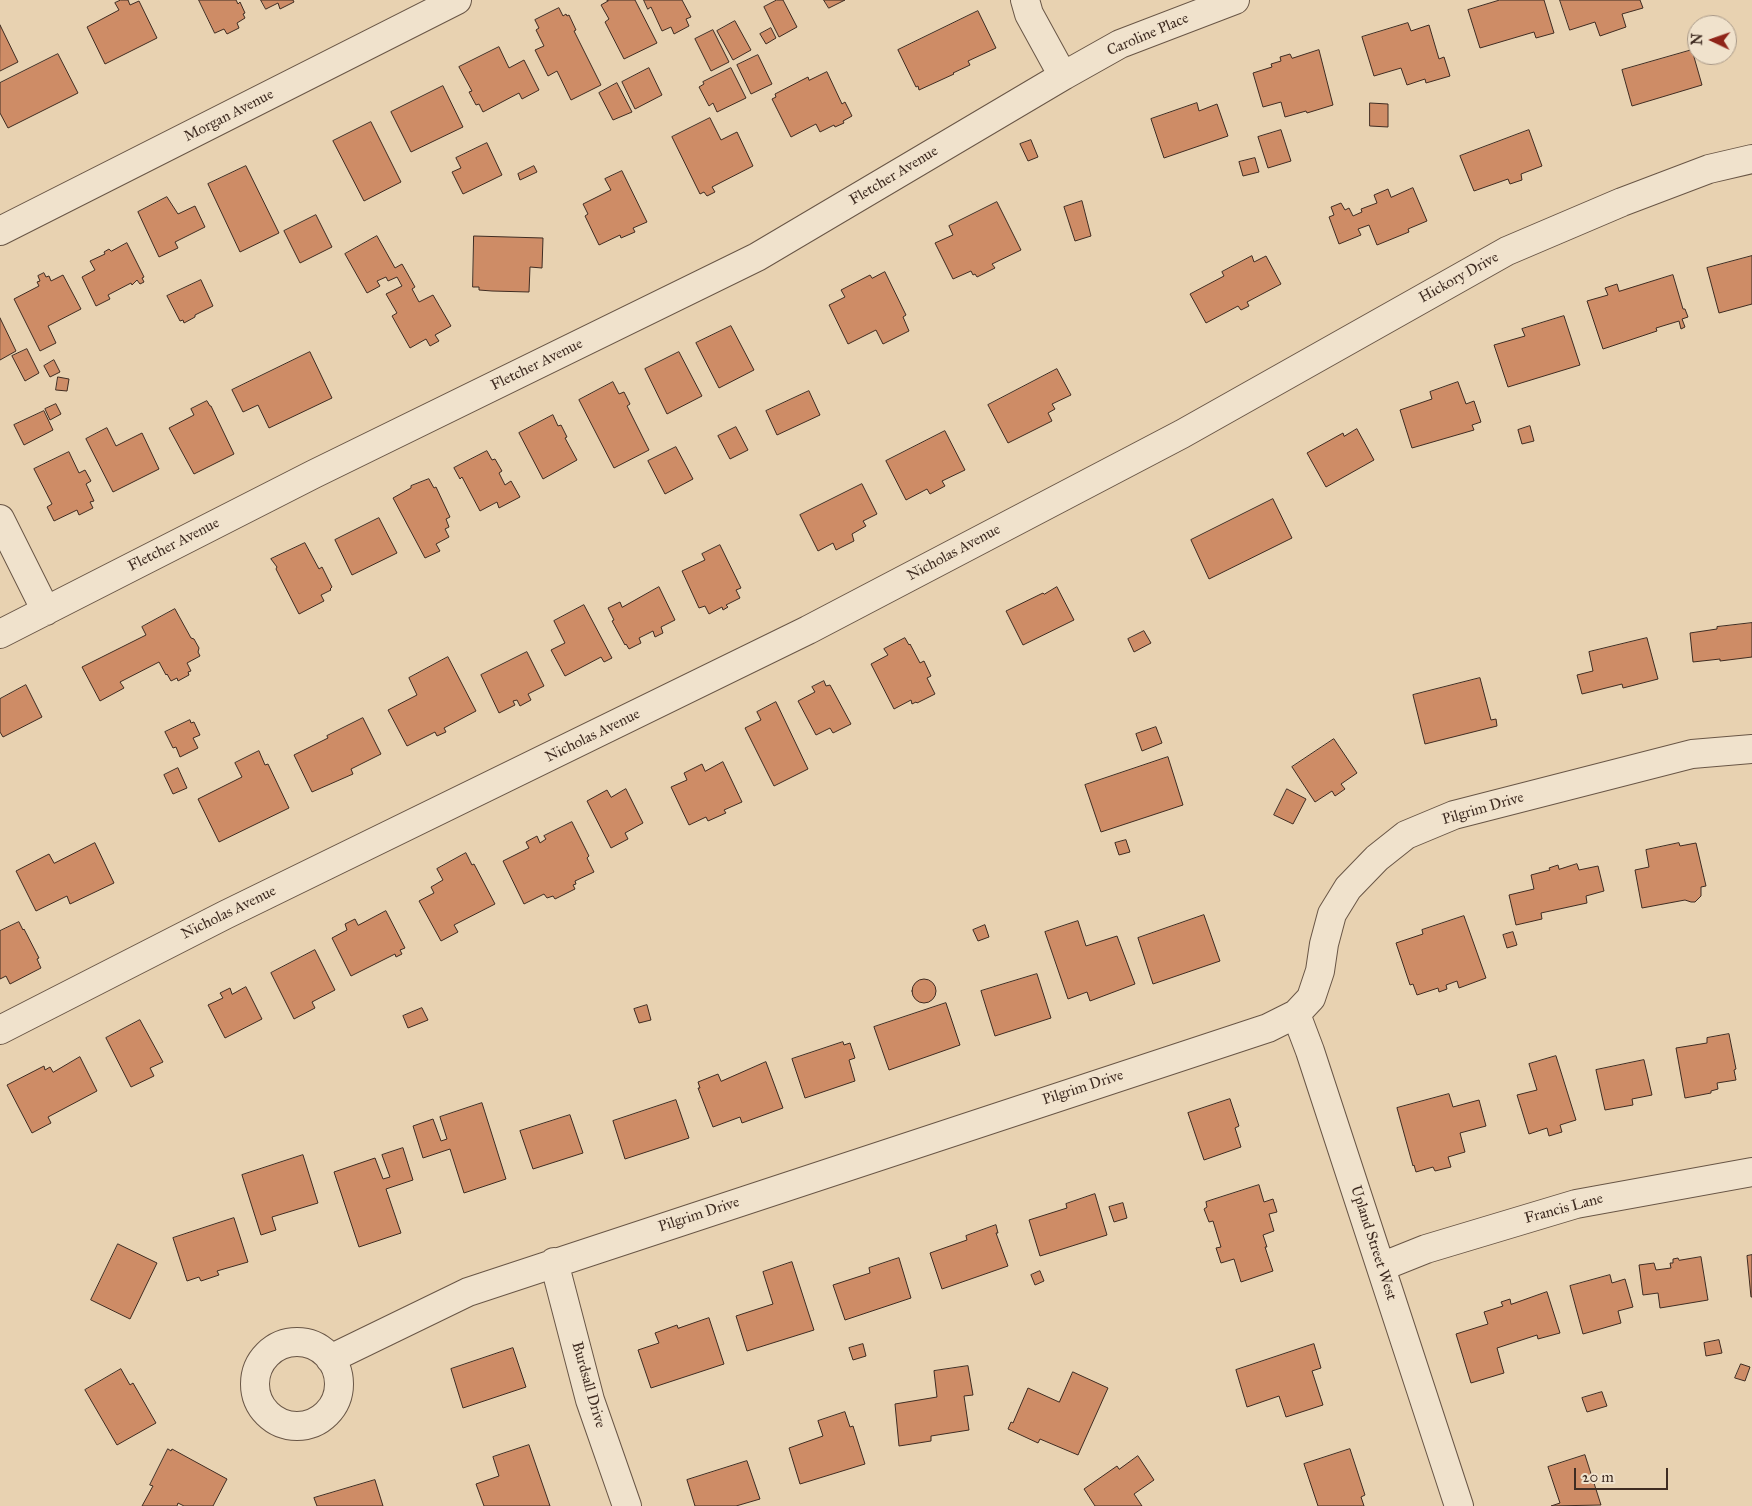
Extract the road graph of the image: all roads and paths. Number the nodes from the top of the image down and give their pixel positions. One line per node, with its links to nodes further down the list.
1 (457, 0): 6 (street, Morgan Avenue)
2 (1025, 0): 4 (street)
3 (1235, 0): 4 (street, Caroline Place)
4 (1063, 76): 9 (street, Fletcher Avenue)
5 (1752, 159): 7 (street, Hickory Drive)
6 (0, 231)
7 (1182, 434): 13 (street, Nicholas Avenue)
8 (0, 519): 9 (street)
9 (46, 611): 10 (street, Fletcher Avenue)
10 (0, 634)
11 (1752, 749): 12 (street, Pilgrim Drive)
12 (1296, 1014): 15 (street, Pilgrim Drive); 16 (street, Upland Street West)
13 (0, 1030)
14 (1752, 1172): 16 (street, Francis Lane)
15 (554, 1262): 17 (street, Pilgrim Drive); 18 (street, Burdsall Drive)
16 (1380, 1267): 19 (street, Upland Street West)
17 (330, 1359)
18 (627, 1506)
19 (1458, 1506)

